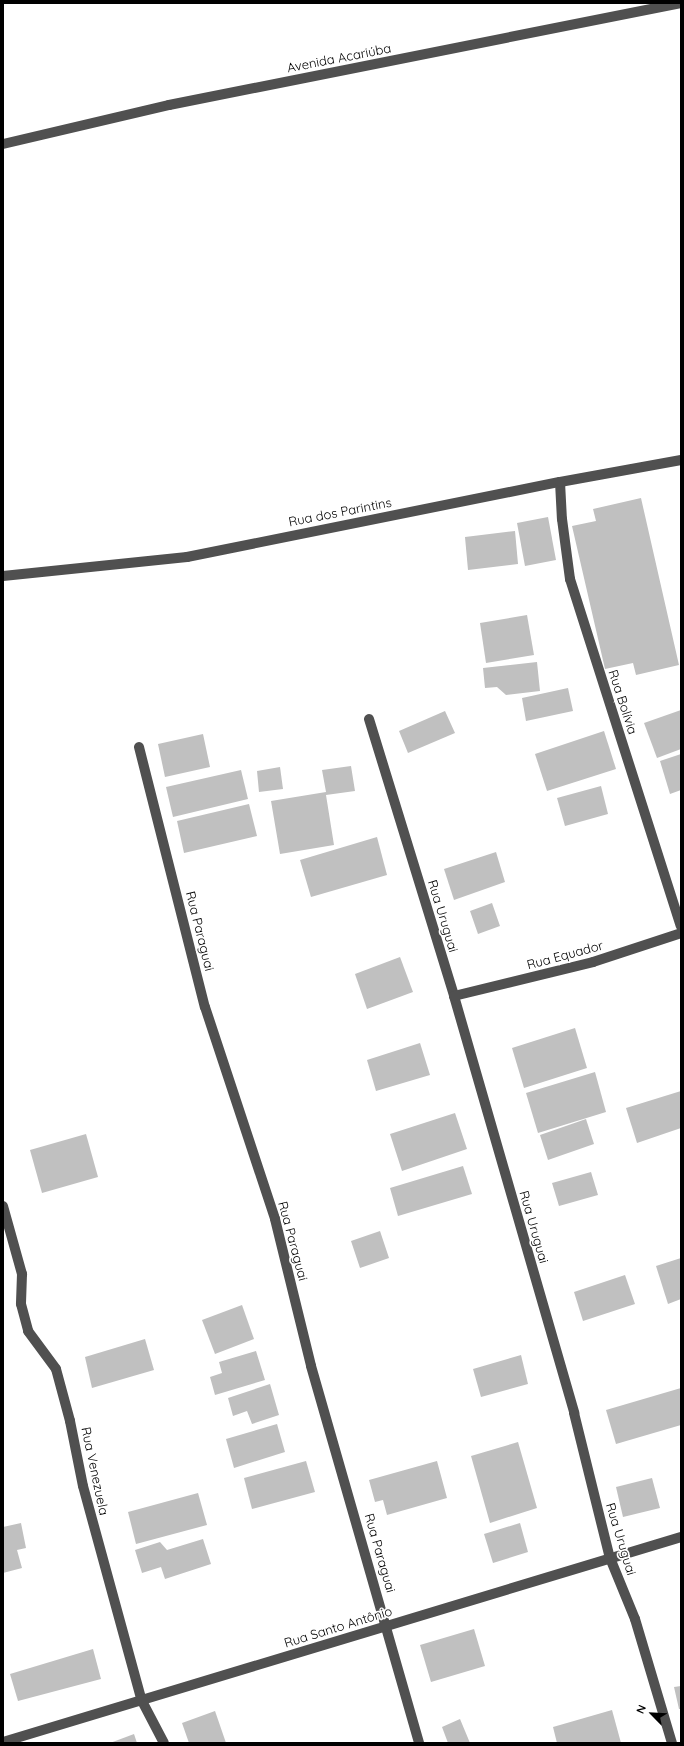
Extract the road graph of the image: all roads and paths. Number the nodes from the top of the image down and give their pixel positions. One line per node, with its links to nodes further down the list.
1 (681, 3): 2 (street, Avenida Acariúba)
2 (3, 144)
3 (681, 460): 4 (street, Rua dos Parintins)
4 (560, 482): 5 (street, Rua dos Parintins); 8 (street, Rua Bolívia)
5 (3, 576)
6 (368, 720): 10 (street, Rua Uruguai)
7 (139, 747): 14 (street, Rua Paraguai)
8 (681, 926)
9 (681, 933): 10 (street, Rua Equador)
10 (454, 996): 13 (street, Rua Uruguai)
11 (3, 1206): 15 (street, Rua Venezuela)
12 (681, 1537): 13 (street, Rua Santo Antônio)
13 (610, 1558): 14 (street, Rua Santo Antônio); 19 (street, Rua Uruguai)
14 (387, 1626): 15 (street, Rua Santo Antônio); 18 (street, Rua Paraguai)
15 (142, 1701): 16 (street, Rua Santo Antônio); 17 (street, Rua Venezuela)
16 (3, 1742)
17 (164, 1743)
18 (420, 1743)
19 (672, 1743)

